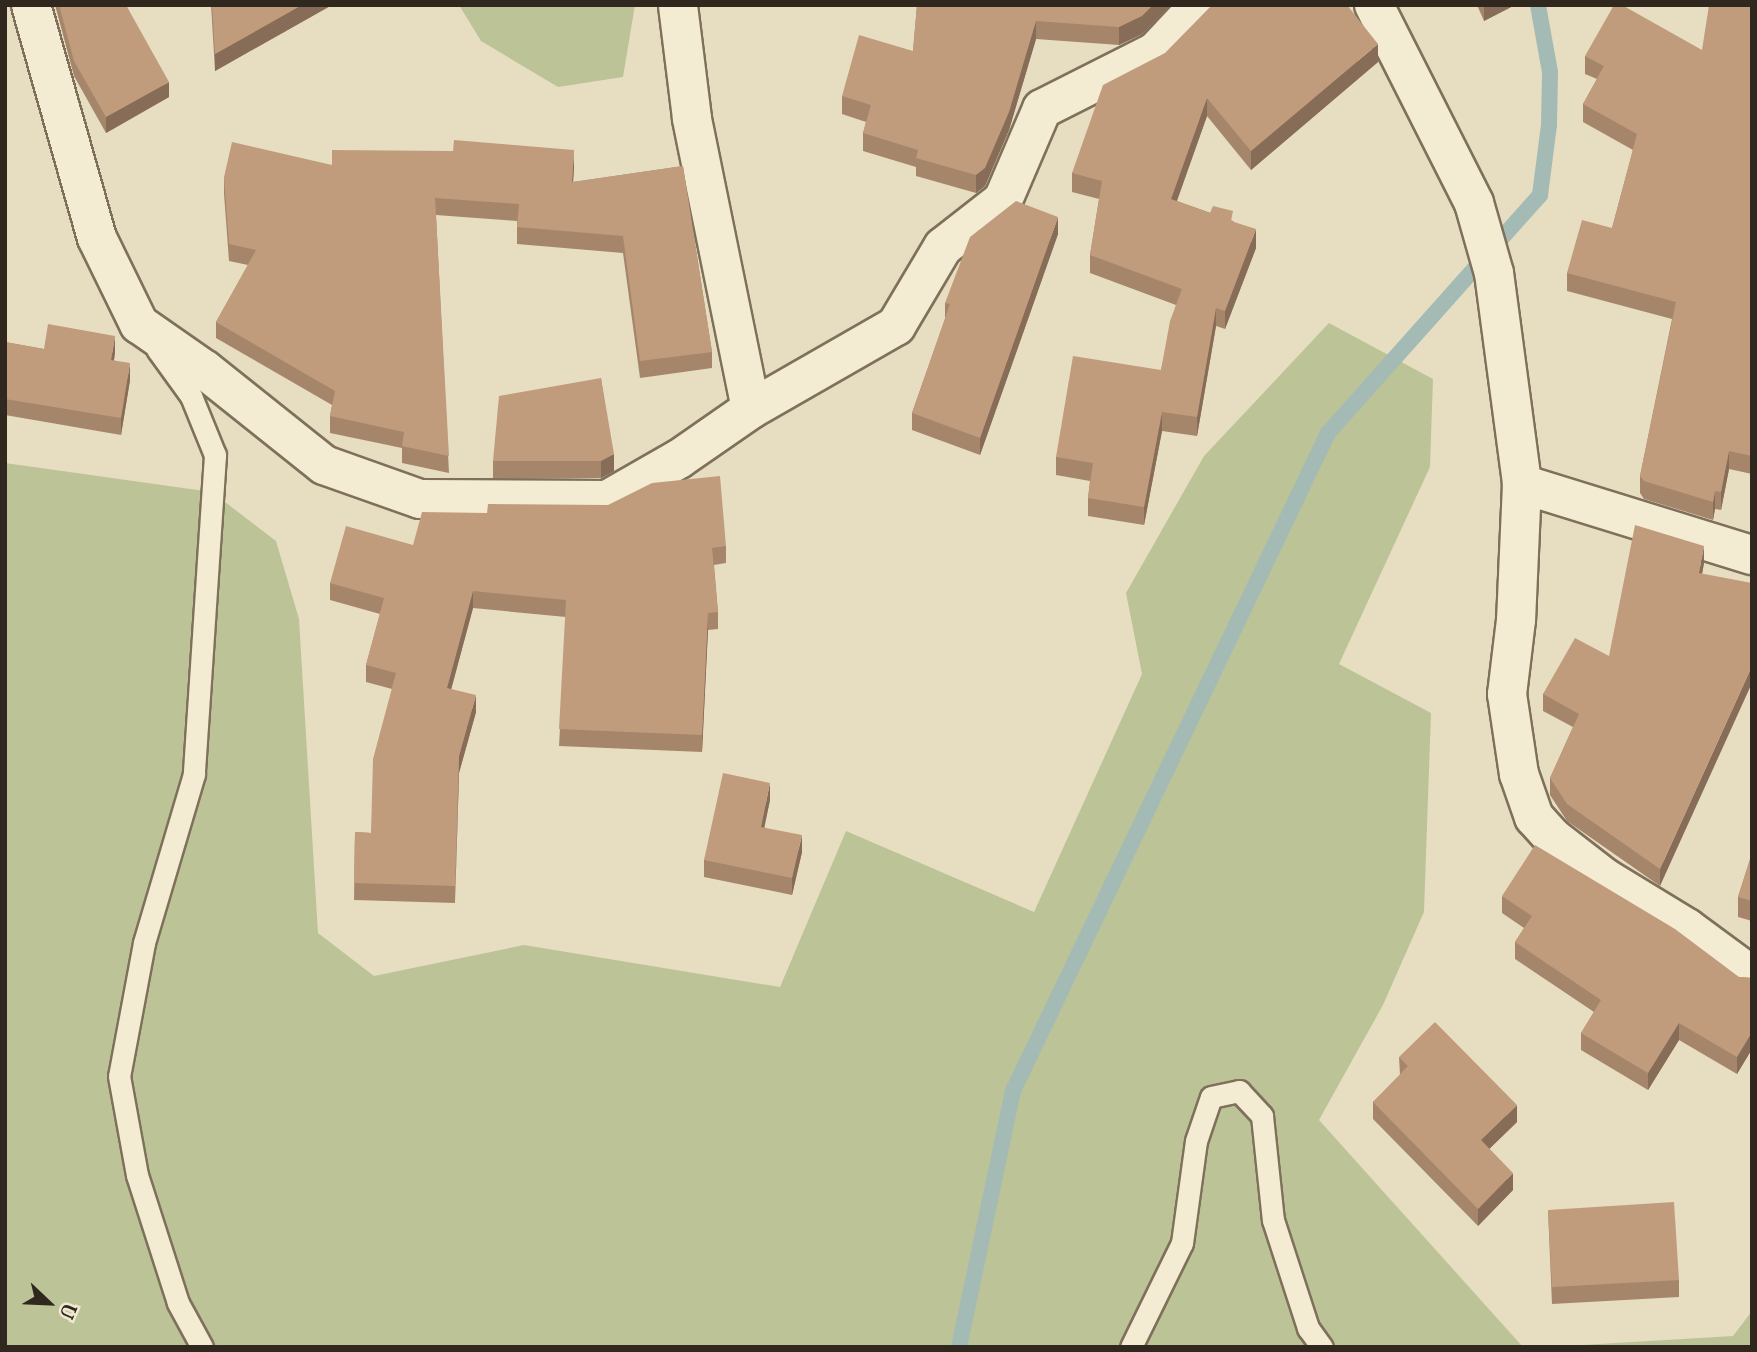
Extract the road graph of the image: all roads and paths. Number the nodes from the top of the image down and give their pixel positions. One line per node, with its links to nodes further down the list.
1 (31, 5): 5 (street)
2 (678, 5): 6 (street)
3 (1199, 5): 6 (street)
4 (1374, 5): 7 (street)
5 (139, 324): 6 (street); 10 (lane)
6 (751, 409)
7 (1522, 484): 8 (street); 9 (street)
8 (1752, 555)
9 (1752, 976)
10 (202, 1347)
11 (1131, 1347): 12 (lane)
12 (1322, 1347)

